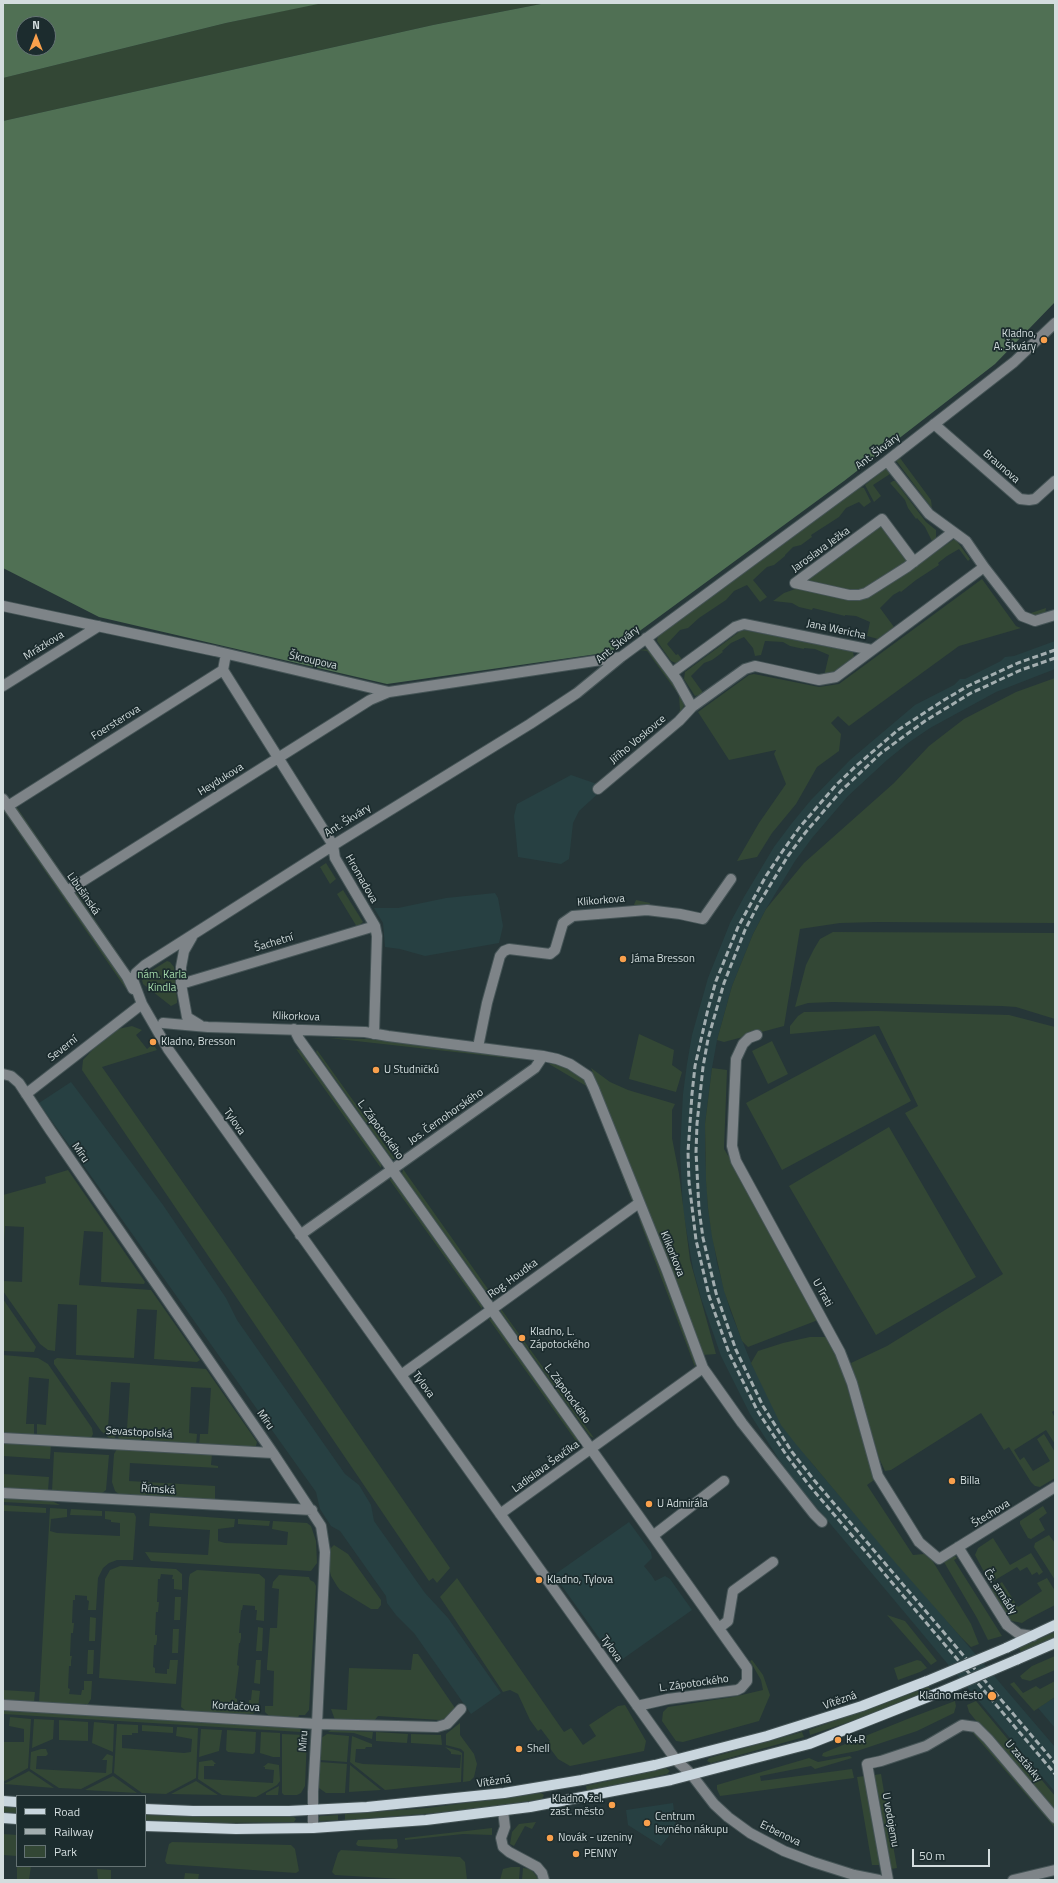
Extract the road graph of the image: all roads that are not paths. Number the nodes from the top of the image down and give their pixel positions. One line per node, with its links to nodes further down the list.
1 (1055, 323): 2 (street, Ant. Škváry)
2 (934, 424): 3 (street, Ant. Škváry); 4 (street, Braunova)
3 (887, 460): 5 (street); 11 (street, Ant. Škváry)
4 (1055, 481)
5 (953, 532): 6 (street, Jaroslava Ježka); 7 (street)
6 (914, 562): 6 (street, Jaroslava Ježka)
7 (984, 567): 9 (street); 12 (street, Jana Wericha)
8 (3, 606): 10 (street, Škroupova)
9 (1055, 615)
10 (99, 626): 13 (street, Škroupova); 17 (street, Mrázkova)
11 (646, 638): 14 (street, Ant. Škváry); 16 (street)
12 (872, 650): 16 (street, Jana Wericha); 19 (street, Jiřího Voskovce)
13 (226, 654): 15 (street); 18 (street, Škroupova)
14 (621, 657): 18 (street, Škroupova); 23 (street, Ant. Škváry)
15 (223, 670): 20 (street, Hromadova); 22 (street, Foersterova)
16 (672, 673): 19 (street)
17 (3, 686)
18 (389, 692): 20 (street, Heydukova)
19 (692, 707): 21 (street, Jiřího Voskovce)
20 (278, 758): 23 (street, Hromadova); 25 (street, Heydukova)
21 (598, 789)
22 (5, 802): 25 (street, Libušínská)
23 (333, 845): 26 (street, Hromadova); 27 (street, Ant. Škváry)
24 (731, 879): 41 (street, Klikorkova)
25 (67, 891): 30 (street, Libušínská)
26 (375, 926): 32 (street, Šachetní); 39 (street, Hromadova)
27 (192, 936): 28 (street, Ant. Škváry); 29 (street)
28 (170, 950): 29 (street); 31 (street)
29 (181, 967): 32 (street)
30 (121, 969): 31 (street); 33 (street, Libušínská)
31 (136, 973): 33 (street)
32 (181, 984): 34 (street)
33 (142, 1004): 35 (street); 44 (street, Severní)
34 (187, 1017): 36 (street); 37 (street)
35 (152, 1022): 36 (street); 47 (street, Tylova)
36 (163, 1023): 37 (street)
37 (208, 1027): 38 (street, Klikorkova)
38 (294, 1029): 39 (street, Klikorkova); 45 (street, L. Zápotockého)
39 (374, 1034): 41 (street, Klikorkova)
40 (757, 1035): 62 (street, U Trati)
41 (478, 1047): 42 (street, Klikorkova)
42 (543, 1056): 45 (street, Jos. Černohorského); 46 (street, Klikorkova)
43 (3, 1074): 44 (street)
44 (26, 1094): 53 (street, Míru)
45 (393, 1169): 47 (street, Jos. Černohorského); 48 (street, L. Zápotockého)
46 (639, 1203): 48 (street, Rog. Houdka); 49 (street, Klikorkova)
47 (300, 1235): 50 (street, Tylova)
48 (492, 1309): 50 (street, Rog. Houdka); 52 (street, L. Zápotockého)
49 (703, 1368): 52 (street, Ladislava Ševčíka); 59 (street, Klikorkova)
50 (401, 1375): 58 (street, Tylova)
51 (3, 1438): 53 (street, Sevastopolská)
52 (592, 1449): 58 (street, Ladislava Ševčíka); 60 (street, L. Zápotockého)
53 (273, 1453): 57 (street, Míru)
54 (724, 1481): 60 (street)
55 (1055, 1487): 61 (street, Štechova)
56 (3, 1494): 57 (street, Římská)
57 (312, 1510): 71 (street, Míru)
58 (500, 1514): 69 (street, Tylova)
59 (822, 1522)
60 (654, 1535): 65 (street, L. Zápotockého)
61 (958, 1547): 62 (street, Štechova); 66 (street, Čs. armády)
62 (939, 1559)
63 (773, 1562): 65 (street)
64 (1055, 1625): 66 (main road)
65 (719, 1628): 69 (street, L. Zápotockého)
66 (1033, 1636): 72 (main road, Vítězná, bridge)
67 (1055, 1643): 74 (main road, bridge)
68 (3, 1705): 71 (street, Kordačova)
69 (637, 1706): 72 (street, Tylova)
70 (461, 1709): 71 (street, Kordačova)
71 (317, 1724): 78 (street, Míru)
72 (676, 1760): 74 (street); 78 (main road, Vítězná)
73 (867, 1764): 81 (street, U zastávky); 88 (street, U vodojemu)
74 (691, 1774): 79 (main road); 87 (street, Erbenova)
75 (3, 1801): 76 (main road)
76 (16, 1802)
77 (146, 1808): 78 (main road, Vítězná)
78 (312, 1810): 84 (street)
79 (503, 1811): 84 (main road); 86 (street)
80 (3, 1818): 82 (main road)
81 (1055, 1818)
82 (16, 1819)
83 (146, 1826): 84 (main road)
84 (313, 1828)
85 (1055, 1870): 89 (street)
86 (544, 1880)
87 (880, 1880)
88 (888, 1880)
89 (1013, 1880)

